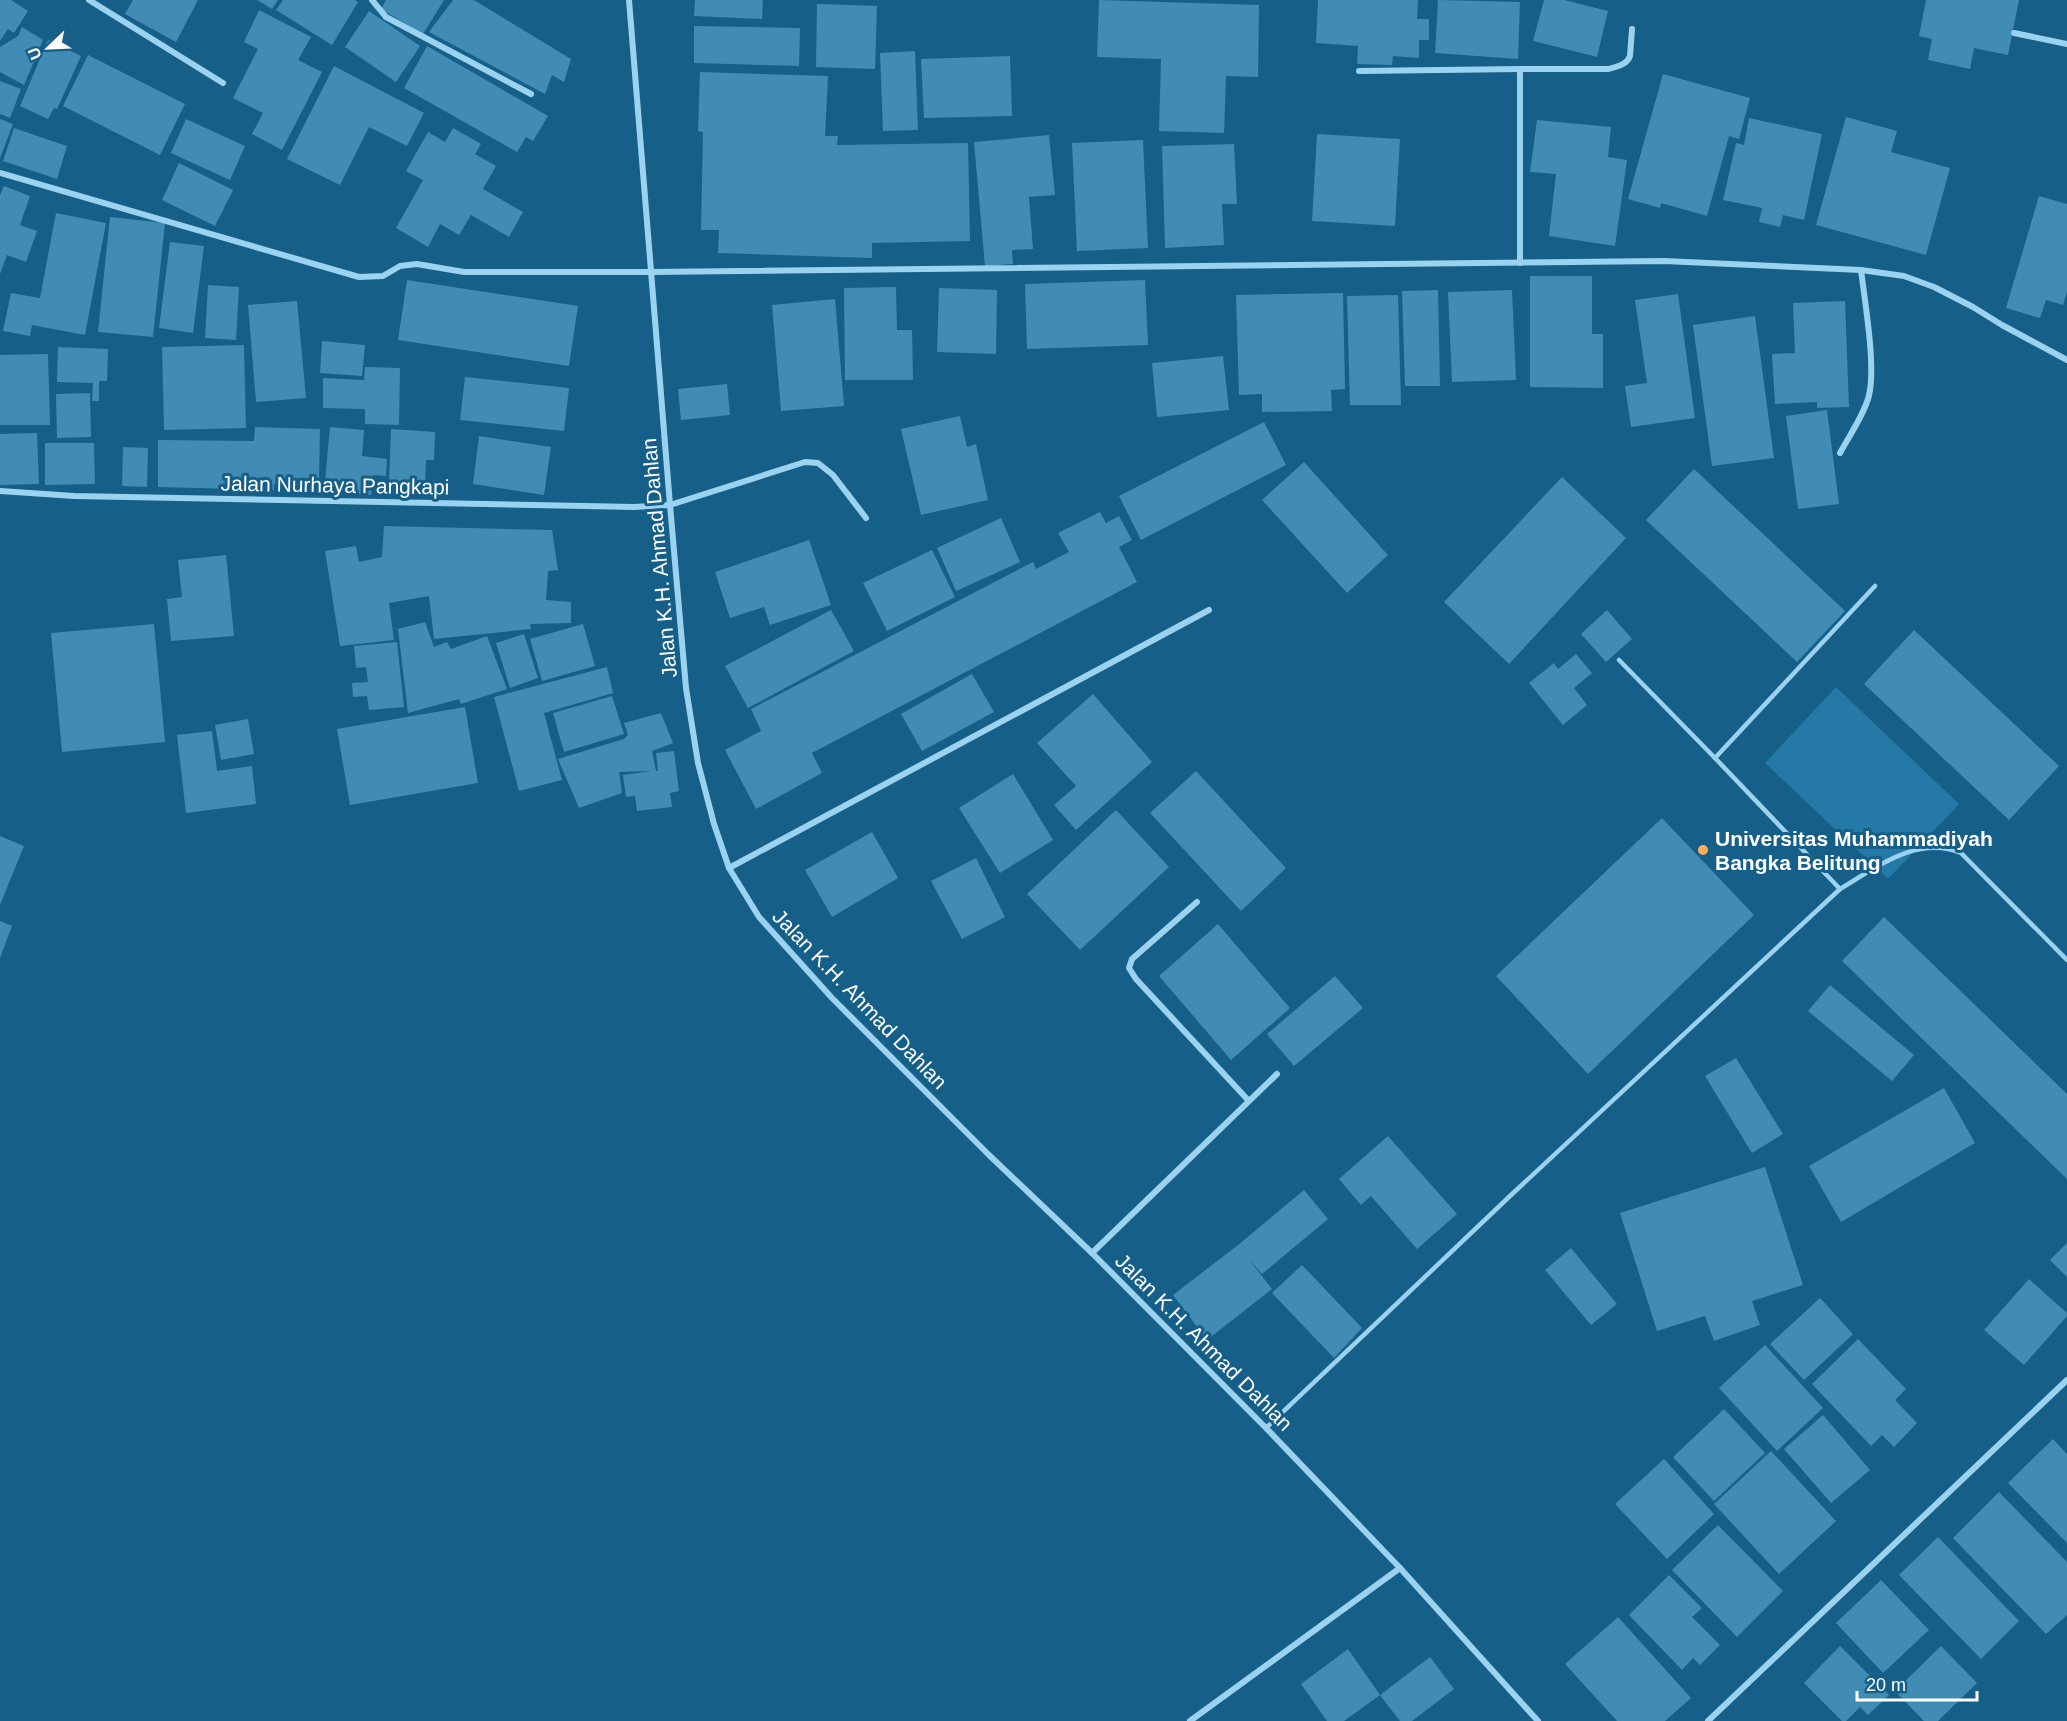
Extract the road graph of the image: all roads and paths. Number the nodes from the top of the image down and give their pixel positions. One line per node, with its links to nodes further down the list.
1 (89, 0): 9 (street)
2 (372, 0): 10 (street)
3 (629, 0): 14 (street, Jalan K.H. Ahmad Dahlan)
4 (1632, 29): 7 (street)
5 (2014, 33): 6 (street)
6 (2067, 44)
7 (1520, 69): 8 (street); 12 (street)
8 (1359, 71)
9 (223, 83)
10 (531, 94)
11 (0, 173): 14 (street)
12 (1520, 262): 13 (street); 14 (street)
13 (1862, 270): 15 (street); 16 (street)
14 (651, 272): 18 (street, Jalan K.H. Ahmad Dahlan)
15 (2067, 360)
16 (1840, 453)
17 (0, 491): 18 (street, Jalan Nurhaya Pangkapi)
18 (670, 505): 19 (street, Jalan Nurhaya Pangkapi); 24 (street, Jalan K.H. Ahmad Dahlan)
19 (866, 518)
20 (1875, 586): 23 (lane)
21 (1209, 610): 24 (street)
22 (1619, 660): 23 (lane)
23 (1715, 758): 25 (lane)
24 (729, 868): 30 (street, Jalan K.H. Ahmad Dahlan)
25 (1840, 889): 27 (lane); 32 (lane)
26 (1197, 902): 29 (street)
27 (2067, 960)
28 (1277, 1074): 29 (street)
29 (1248, 1100): 30 (street)
30 (1092, 1253): 32 (street, Jalan K.H. Ahmad Dahlan)
31 (2067, 1380): 36 (street)
32 (1266, 1428): 33 (street, Jalan K.H. Ahmad Dahlan)
33 (1400, 1568): 34 (street); 35 (street, Jalan K.H. Ahmad Dahlan)
34 (1190, 1721)
35 (1538, 1721)
36 (1708, 1721)

